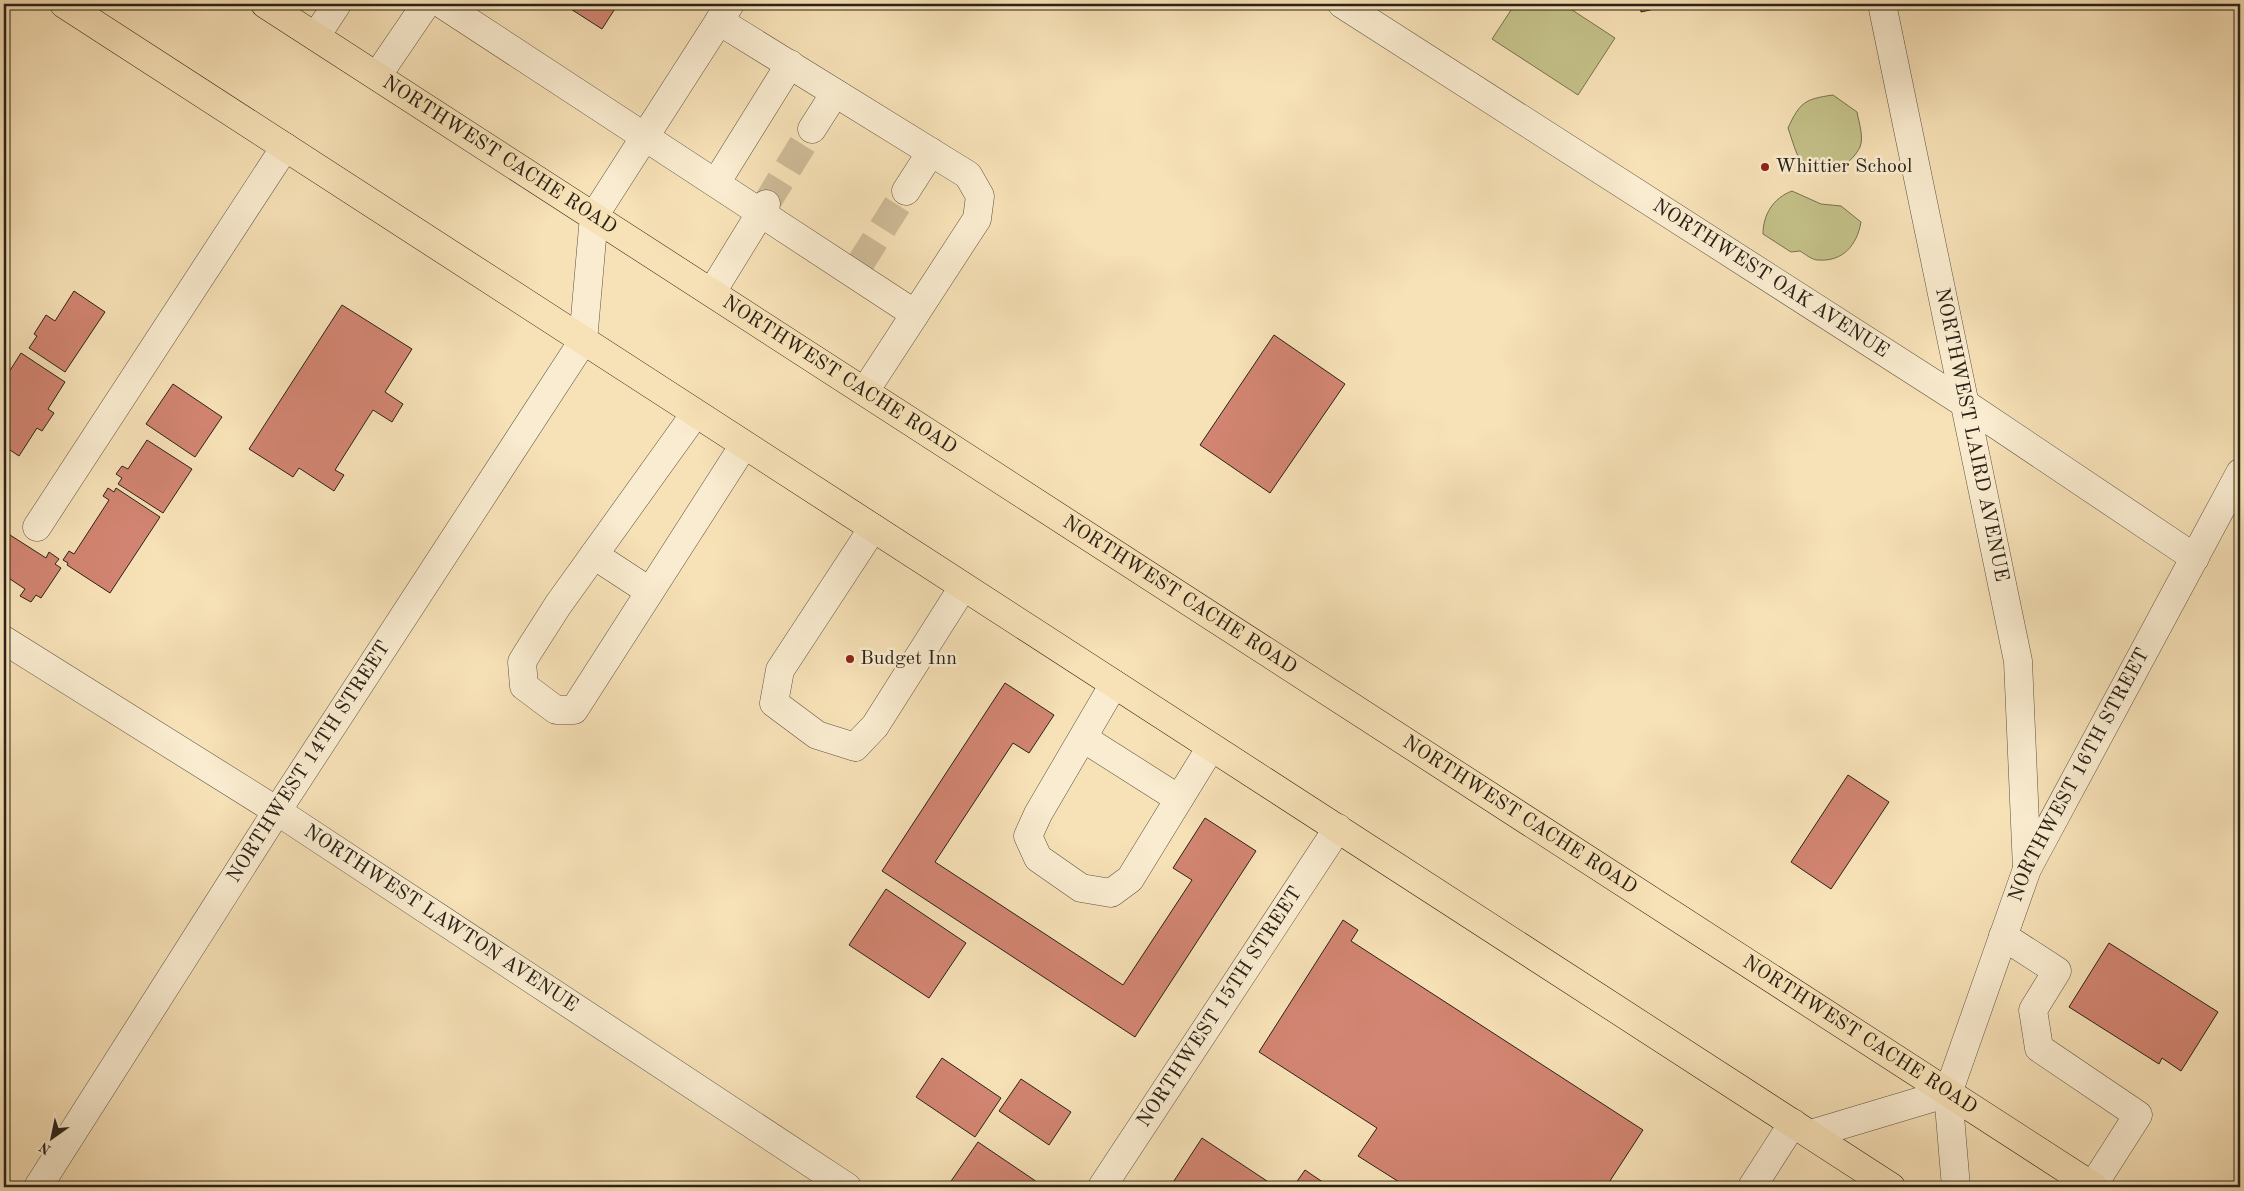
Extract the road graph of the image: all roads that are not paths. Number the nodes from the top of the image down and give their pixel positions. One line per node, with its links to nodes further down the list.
1 (64, 4): 15 (main road)
2 (265, 4): 9 (main road, NORTHWEST CACHE ROAD)
3 (337, 4): 9 (street)
4 (426, 4): 11 (street)
5 (442, 4): 14 (street)
6 (1342, 4): 25 (street, NORTHWEST OAK AVENUE)
7 (1882, 4): 25 (street, NORTHWEST LAIRD AVENUE)
8 (724, 12): 10 (street); 14 (street)
9 (316, 36): 11 (main road, NORTHWEST CACHE ROAD)
10 (790, 64): 12 (street); 17 (street)
11 (377, 76): 20 (main road, NORTHWEST CACHE ROAD)
12 (835, 93): 13 (street); 16 (street)
13 (812, 129)
14 (645, 136): 17 (street); 20 (street)
15 (285, 147): 23 (main road); 29 (street)
16 (931, 152): 18 (street); 22 (street)
17 (716, 183): 19 (street)
18 (906, 191)
19 (764, 209): 21 (street); 22 (street)
20 (594, 216): 21 (main road, NORTHWEST CACHE ROAD); 23 (street)
21 (712, 292): 24 (main road, NORTHWEST CACHE ROAD)
22 (915, 314): 24 (street)
23 (583, 341): 26 (main road); 40 (street, NORTHWEST 14TH STREET)
24 (865, 391): 44 (main road, NORTHWEST CACHE ROAD)
25 (1964, 403): 32 (street, NORTHWEST OAK AVENUE); 42 (street, NORTHWEST LAIRD AVENUE)
26 (695, 414): 27 (main road); 31 (street)
27 (744, 445): 30 (main road); 34 (street)
28 (2240, 473): 32 (street, NORTHWEST 16TH STREET)
29 (37, 527)
30 (873, 528): 33 (main road); 33 (street)
31 (594, 555): 34 (street); 34 (street)
32 (2195, 558): 42 (street, NORTHWEST 16TH STREET)
33 (963, 587): 36 (main road)
34 (649, 591)
35 (4, 640): 40 (street, NORTHWEST LAWTON AVENUE)
36 (1114, 684): 37 (street); 38 (main road)
37 (1082, 738): 39 (street); 39 (street)
38 (1210, 747): 39 (street); 41 (main road)
39 (1179, 799)
40 (277, 811): 46 (street, NORTHWEST 14TH STREET); 47 (street, NORTHWEST LAWTON AVENUE)
41 (1338, 828): 45 (main road); 48 (street, NORTHWEST 15TH STREET)
42 (2027, 869): 43 (street, NORTHWEST 16TH STREET)
43 (2003, 936): 44 (street, NORTHWEST 16TH STREET); 52 (street)
44 (1948, 1092): 45 (street); 51 (street, NORTHWEST 16TH STREET); 52 (main road, NORTHWEST CACHE ROAD)
45 (1802, 1129): 49 (street); 50 (main road)
46 (38, 1187)
47 (847, 1187)
48 (1102, 1187)
49 (1752, 1187)
50 (1891, 1187)
51 (1956, 1187)
52 (2093, 1187)

